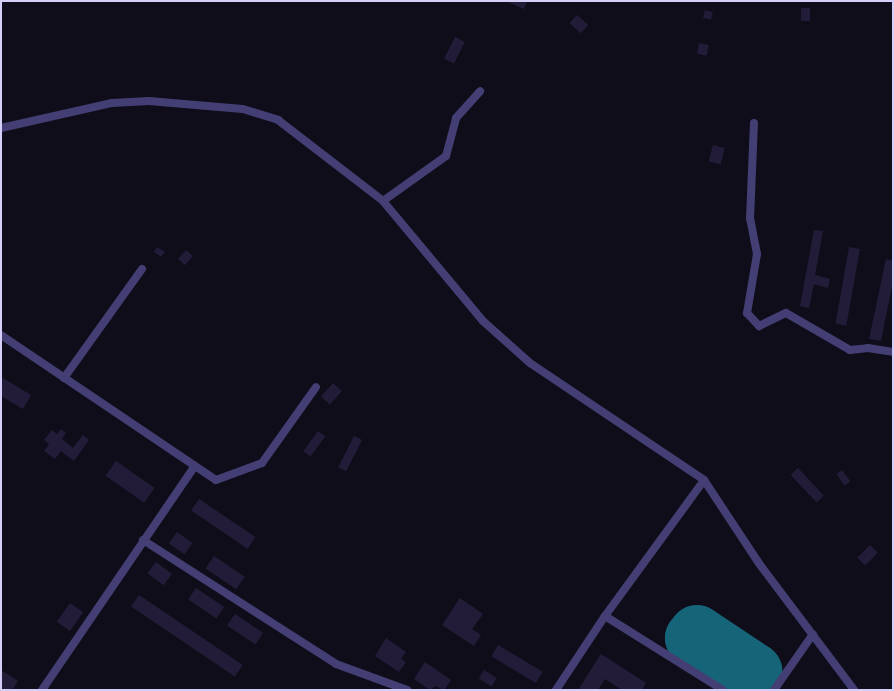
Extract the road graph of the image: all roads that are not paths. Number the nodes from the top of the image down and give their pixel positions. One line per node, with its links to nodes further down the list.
1 (480, 92): 4 (street)
2 (754, 123): 7 (street)
3 (1, 128): 4 (street)
4 (382, 201): 11 (street)
5 (142, 269): 8 (street)
6 (1, 335): 8 (street)
7 (893, 352)
8 (64, 378): 10 (street)
9 (316, 387): 10 (street)
10 (195, 466): 12 (street)
11 (704, 480): 13 (street); 14 (street)
12 (143, 540): 15 (street); 16 (street)
13 (605, 616): 17 (street); 18 (street)
14 (813, 634): 19 (street); 20 (street)
15 (42, 690)
16 (407, 690)
17 (556, 690)
18 (723, 690)
19 (774, 690)
20 (854, 690)

